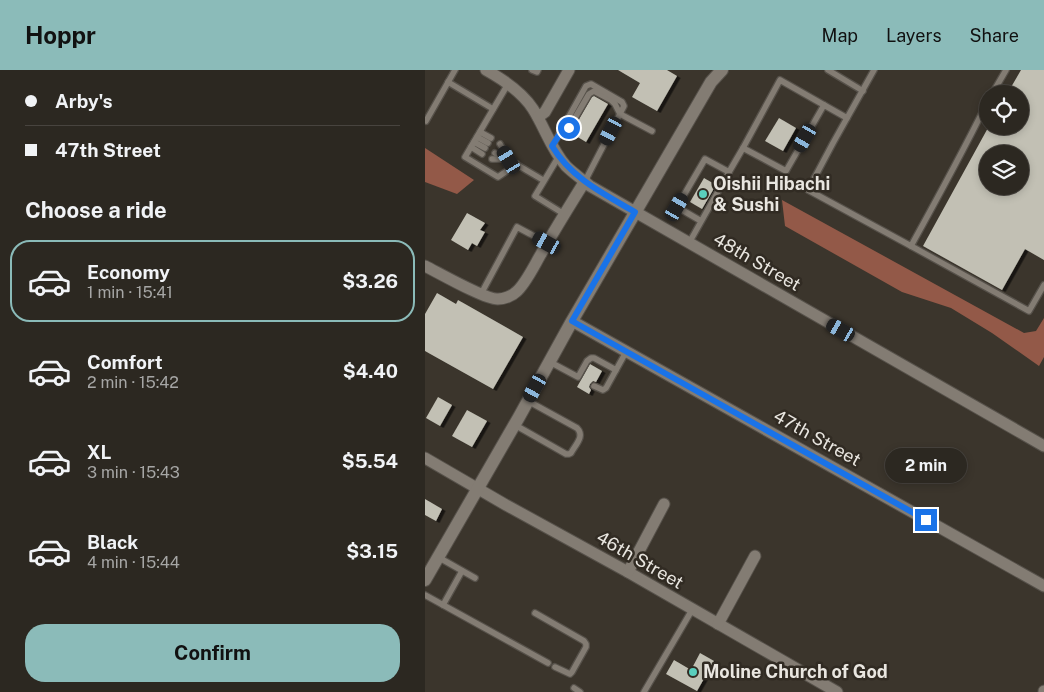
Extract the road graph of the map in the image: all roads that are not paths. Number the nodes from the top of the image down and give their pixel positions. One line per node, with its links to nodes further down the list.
1 (455, 70): 11 (lane)
2 (486, 70): 12 (street, 48th Street)
3 (532, 70): 4 (lane)
4 (538, 70)
5 (569, 70): 18 (street)
6 (722, 70): 10 (main road)
7 (828, 70): 14 (lane)
8 (874, 70): 14 (lane)
9 (1006, 70): 13 (lane)
10 (712, 76): 31 (main road)
11 (448, 82): 16 (lane); 21 (lane)
12 (508, 84): 16 (lane); 18 (street, 48th Street)
13 (998, 85)
14 (863, 90): 19 (lane)
15 (824, 105): 19 (lane); 24 (lane); 24 (lane)
16 (493, 109): 23 (lane)
17 (620, 114): 22 (lane); 25 (lane); 30 (lane)
18 (538, 117): 25 (street, 48th Street)
19 (847, 118): 36 (lane)
20 (979, 118): 36 (lane)
21 (426, 121)
22 (652, 131)
23 (476, 140): 23 (lane); 27 (lane)
24 (743, 148): 28 (lane)
25 (555, 151): 29 (lane); 30 (street, 48th Street)
26 (509, 160): 26 (lane); 27 (lane)
27 (517, 164): 29 (lane)
28 (729, 172): 33 (lane); 33 (lane)
29 (543, 180): 32 (lane)
30 (585, 181): 31 (street, 48th Street); 32 (street)
31 (635, 212): 35 (street, 48th Street); 40 (main road)
32 (564, 214): 34 (street)
33 (701, 221): 35 (lane)
34 (547, 243): 39 (street); 39 (lane)
35 (689, 243): 47 (street, 48th Street)
36 (911, 246): 38 (lane)
37 (425, 266): 39 (street)
38 (1044, 285)
39 (481, 294)
40 (572, 321): 41 (street, 47th Street); 42 (main road)
41 (626, 352): 43 (lane); 57 (street, 47th Street)
42 (549, 362): 43 (lane); 45 (main road)
43 (616, 370): 44 (lane)
44 (594, 386)
45 (528, 401): 46 (main road); 46 (lane)
46 (515, 425): 49 (main road)
47 (1044, 446)
48 (425, 458): 49 (street, 46th Street)
49 (478, 488): 52 (main road); 54 (street, 46th Street)
50 (664, 504): 54 (street)
51 (755, 556): 62 (street)
52 (438, 557): 53 (lane); 56 (main road)
53 (462, 571): 55 (lane); 59 (lane)
54 (628, 572): 60 (street, 46th Street)
55 (475, 578)
56 (425, 580)
57 (1044, 586)
58 (425, 595): 59 (lane)
59 (443, 605): 63 (lane)
60 (692, 610): 62 (street, 46th Street); 67 (lane)
61 (535, 613): 64 (lane)
62 (718, 624): 68 (street, 46th Street)
63 (545, 661)
64 (555, 666)
65 (574, 688): 66 (lane)
66 (581, 692)
67 (644, 692)
68 (837, 692)

